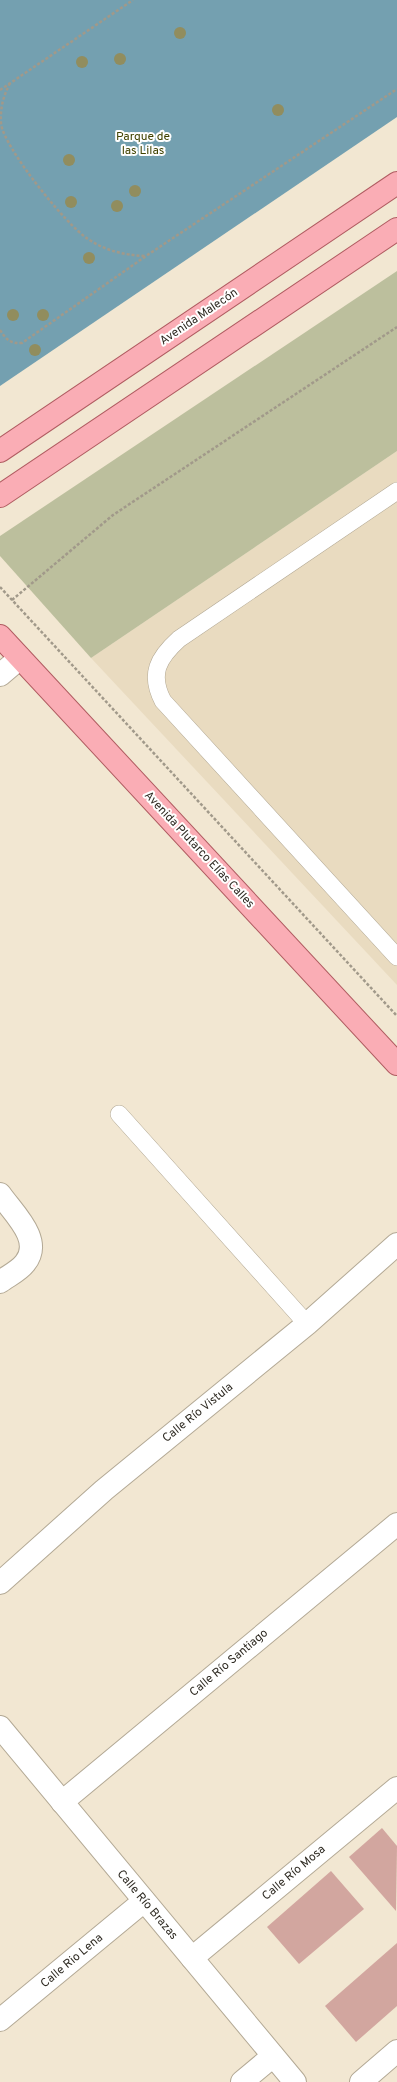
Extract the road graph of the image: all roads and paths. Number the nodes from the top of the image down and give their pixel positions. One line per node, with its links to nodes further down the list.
1 (134, 0): 2 (path)
2 (10, 83): 4 (path); 7 (path)
3 (397, 89): 7 (path)
4 (0, 90)
5 (397, 183): 10 (main road, Avenida Malecón)
6 (397, 229): 12 (main road)
7 (146, 256): 9 (path)
8 (397, 328): 14 (path)
9 (0, 330)
10 (0, 451)
11 (397, 491): 18 (lane)
12 (0, 496)
13 (0, 588): 14 (path)
14 (12, 600): 19 (path)
15 (0, 636): 16 (main road, Avenida Plutarco Elías Calles)
16 (20, 658): 17 (street); 20 (main road, Avenida Plutarco Elías Calles)
17 (0, 675)
18 (397, 957)
19 (397, 1016)
20 (397, 1064)
21 (119, 1114): 25 (lane)
22 (0, 1194): 24 (street)
23 (397, 1244): 25 (street, Calle Río Vistula)
24 (0, 1282)
25 (307, 1324): 27 (street, Calle Río Vistula)
26 (396, 1524): 30 (street, Calle Río Santiago)
27 (0, 1583)
28 (4, 1739): 30 (street, Calle Río Brazas)
29 (397, 1788): 32 (street, Calle Río Mosa)
30 (62, 1802): 31 (street, Calle Río Brazas)
31 (144, 1901): 32 (street, Calle Río Brazas); 33 (street, Calle Rio Lena)
32 (192, 1958): 35 (street, Calle Río Brazas)
33 (0, 2020)
34 (397, 2051): 38 (street)
35 (273, 2056): 36 (street); 37 (street, Calle Río Brazas)
36 (242, 2082)
37 (295, 2082)
38 (360, 2082)

